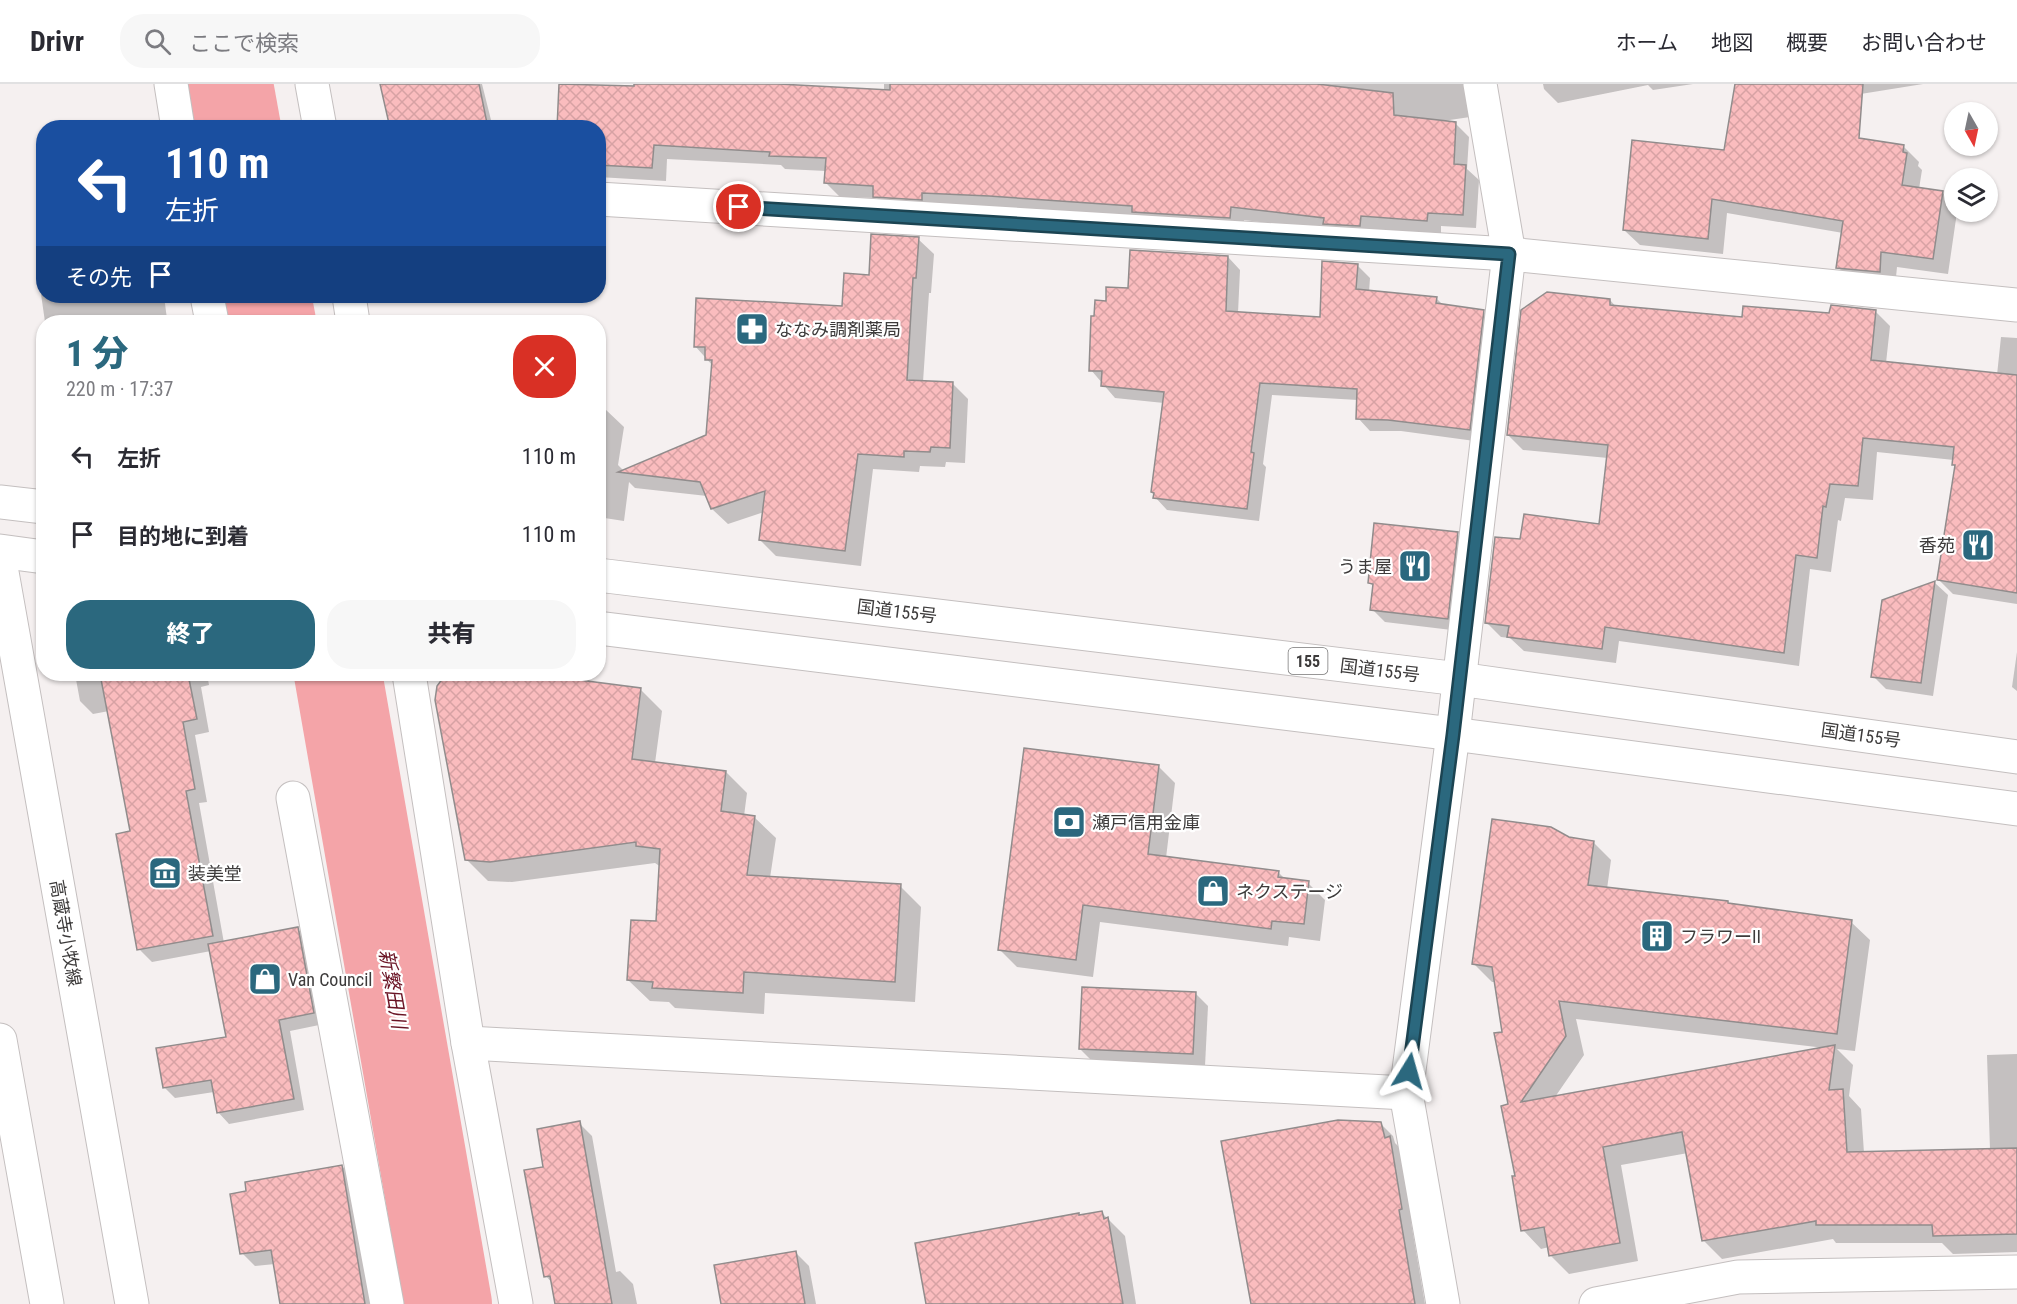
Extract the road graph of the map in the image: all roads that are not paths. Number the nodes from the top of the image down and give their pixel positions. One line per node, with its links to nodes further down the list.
1 (171, 84): 4 (main road)
2 (312, 84): 5 (main road)
3 (1480, 84): 7 (main road)
4 (177, 120)
5 (319, 120)
6 (606, 199): 7 (main road)
7 (1509, 254): 8 (main road); 16 (main road)
8 (2017, 305)
9 (0, 502): 10 (main road)
10 (36, 506)
11 (0, 551): 12 (main road)
12 (36, 556)
13 (0, 561): 27 (main road, 高蔵寺小牧線)
14 (606, 575): 16 (main road, 国道155号 / 155)
15 (606, 629): 18 (main road)
16 (1460, 679): 18 (main road); 19 (main road, 国道155号 / 155)
17 (410, 681): 23 (main road)
18 (1453, 735): 21 (main road); 24 (main road)
19 (2017, 757)
20 (293, 798): 28 (main road)
21 (2017, 809)
22 (0, 1040): 26 (main road)
23 (468, 1043): 24 (main road); 29 (main road)
24 (1406, 1093): 30 (main road)
25 (2017, 1272): 31 (main road)
26 (47, 1304)
27 (132, 1304)
28 (387, 1304)
29 (516, 1304)
30 (1443, 1304)
31 (1596, 1304)

